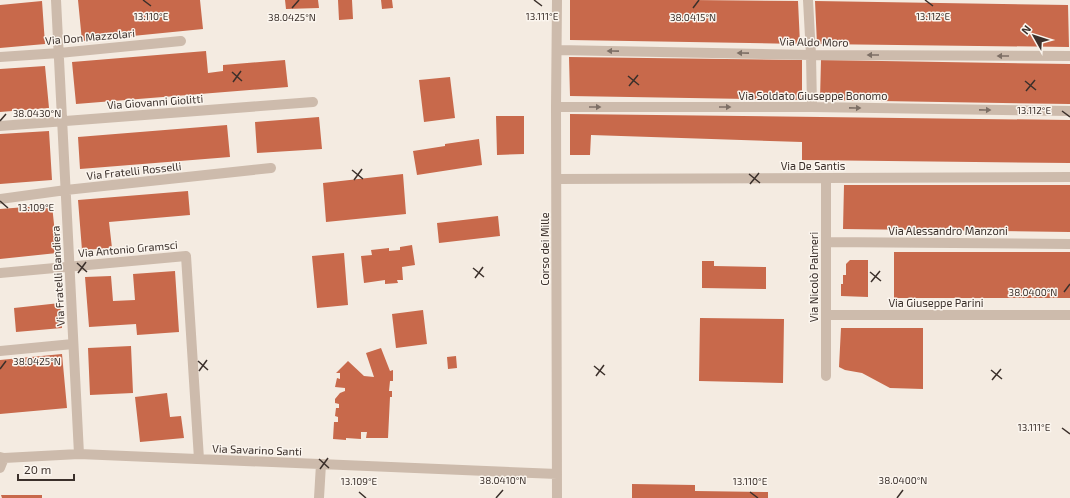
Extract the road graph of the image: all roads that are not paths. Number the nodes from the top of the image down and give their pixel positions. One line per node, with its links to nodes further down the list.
1 (56, 0): 6 (street, Via Fratelli Bandiera)
2 (557, 0): 5 (street, Corso dei Mille)
3 (808, 0): 7 (street)
4 (181, 41): 6 (street, Via Don Mazzolari)
5 (557, 50): 7 (street, Via Aldo Moro, one-way to 5); 11 (street, Corso dei Mille)
6 (59, 53): 9 (street, Via Don Mazzolari); 14 (street, Via Fratelli Bandiera)
7 (812, 54): 8 (street, Via Aldo Moro, one-way to 7); 12 (street)
8 (1070, 56)
9 (0, 57)
10 (313, 102): 14 (street, Via Giovanni Giolitti)
11 (556, 107): 12 (street, Via Soldato Giuseppe Bonomo, one-way to 12); 19 (street, Corso dei Mille)
12 (812, 107): 13 (street, Via Soldato Giuseppe Bonomo, one-way to 13)
13 (1070, 111)
14 (62, 121): 15 (street, Via Giovanni Giolitti); 20 (street, Via Fratelli Bandiera)
15 (0, 126)
16 (271, 168): 20 (street, Via Fratelli Rosselli)
17 (1070, 177): 18 (street, Via De Santis)
18 (826, 178): 19 (street, Via De Santis); 22 (street, Via Nicolò Palmeri)
19 (557, 179): 35 (street, Corso dei Mille)
20 (66, 190): 21 (street, Via Fratelli Rosselli); 24 (street, Via Fratelli Bandiera)
21 (0, 199)
22 (826, 242): 23 (street, Via Alessandro Manzoni); 26 (street, Via Nicolò Palmeri)
23 (1070, 244)
24 (69, 266): 25 (street, Via Antonio Gramsci); 28 (street, Via Fratelli Bandiera); 32 (street, Via Antonio Gramsci)
25 (0, 273)
26 (826, 315): 27 (street, Via Giuseppe Parini); 30 (street, Via Nicolò Palmeri)
27 (1070, 315)
28 (73, 344): 29 (street); 31 (street, Via Fratelli Bandiera)
29 (0, 351)
30 (826, 376)
31 (78, 454): 32 (street, Via Savarino Santi); 33 (street, Via Savarino Santi)
32 (199, 459): 34 (street, Via Savarino Santi)
33 (1, 461)
34 (321, 464): 35 (street, Via Savarino Santi); 36 (street)
35 (557, 474): 37 (street, Corso dei Mille)
36 (319, 498)
37 (557, 498)

